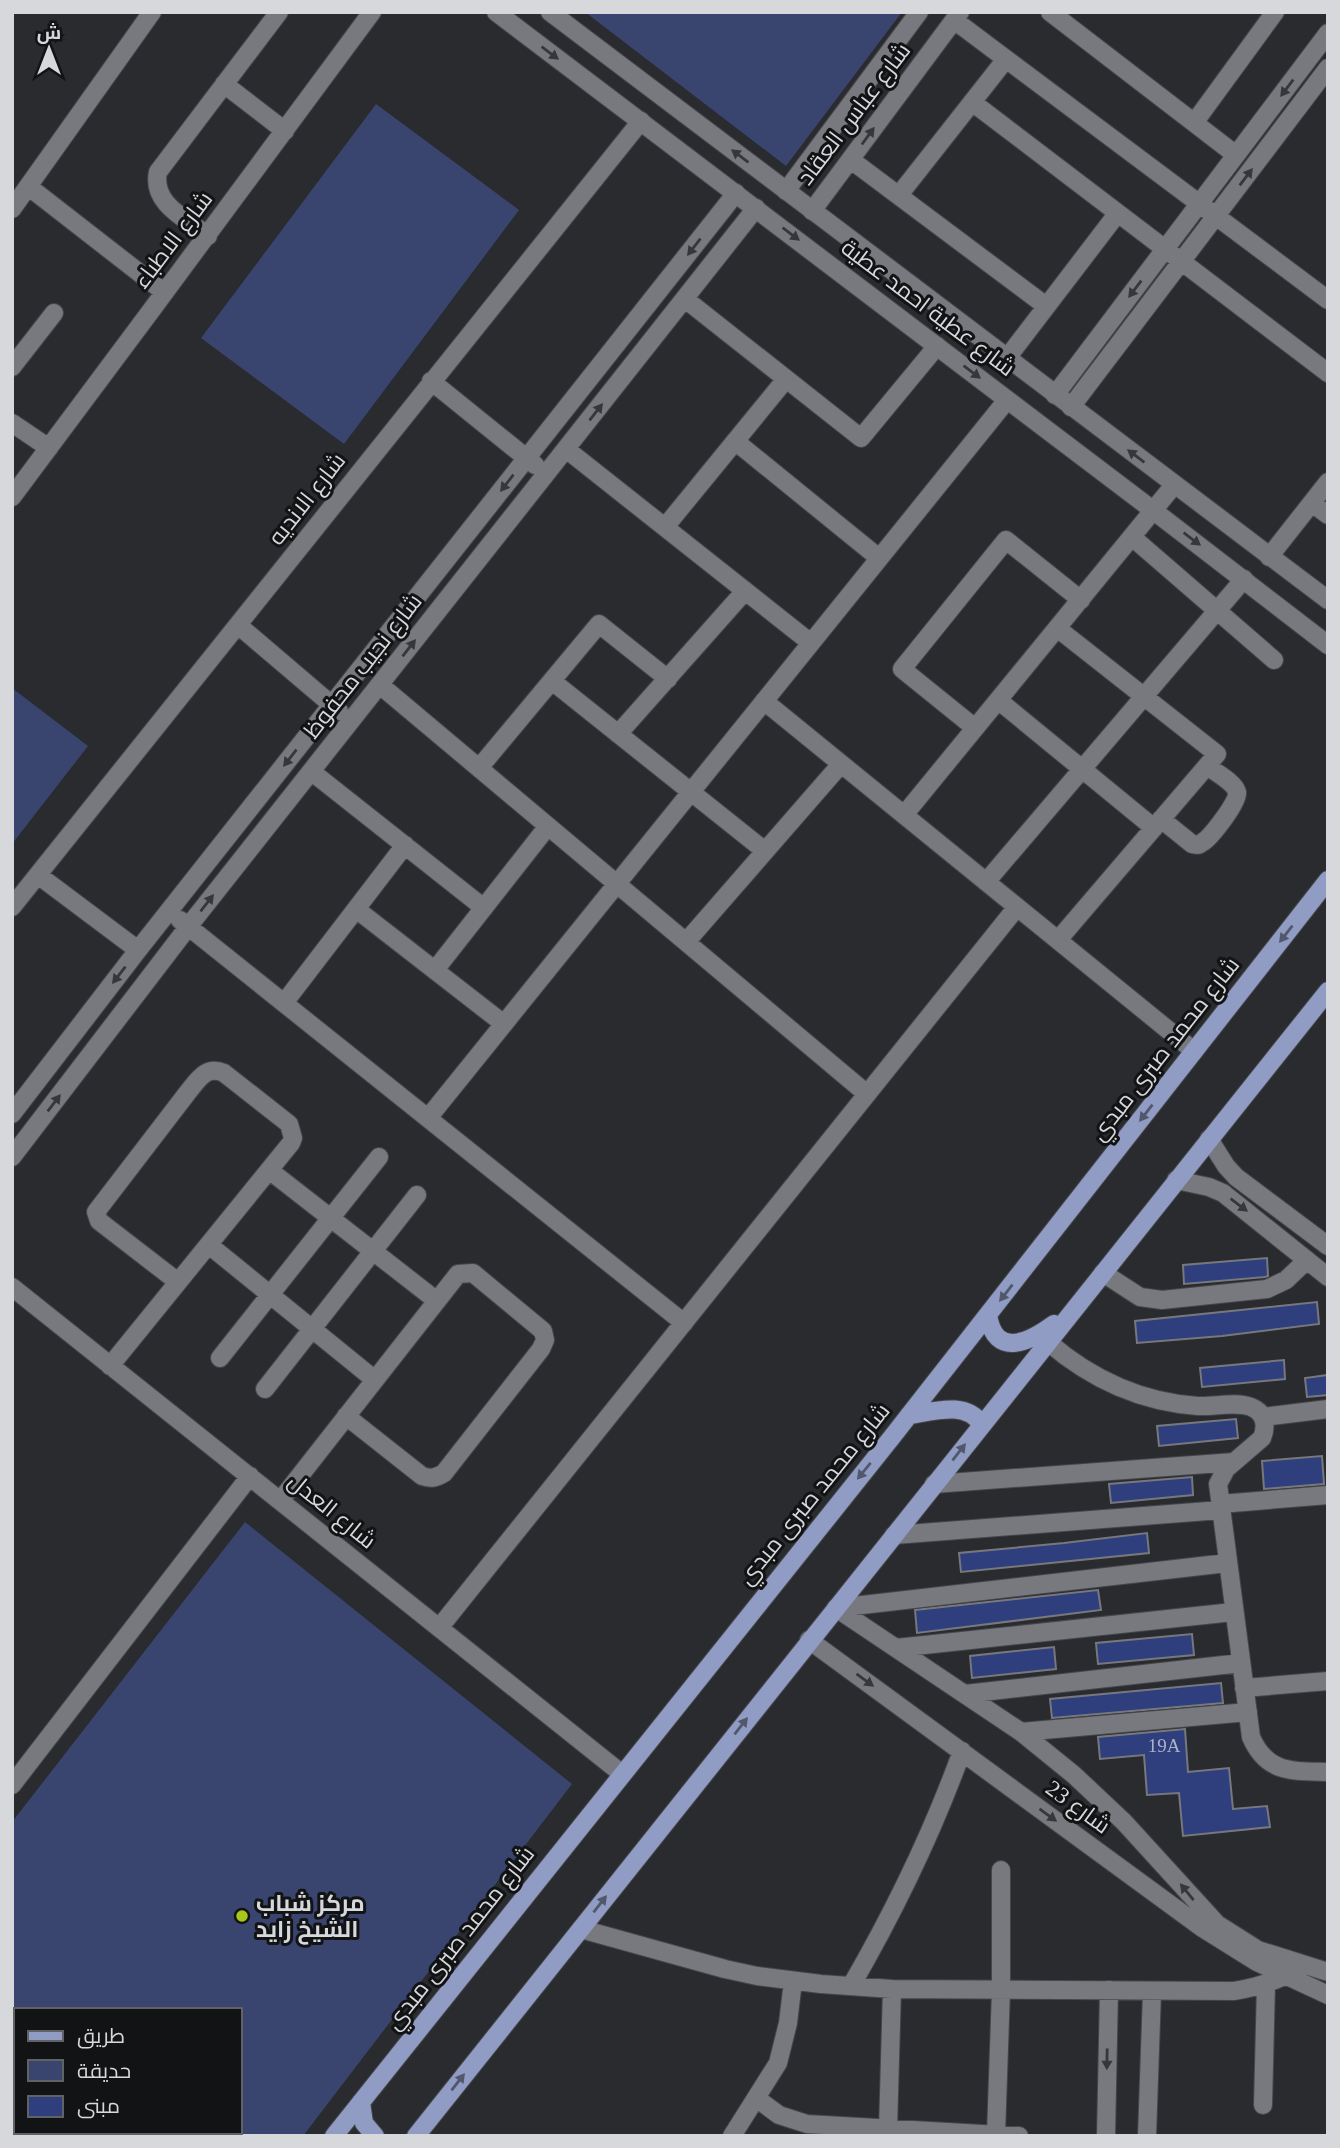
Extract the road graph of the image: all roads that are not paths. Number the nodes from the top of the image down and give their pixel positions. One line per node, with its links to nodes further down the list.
1 (152, 12): 22 (street)
2 (279, 12): 15 (street)
3 (372, 12): 19 (street, شارع الاطباء)
4 (496, 12): 14 (street, شارع عطية احمد عطية, one-way to 14)
5 (550, 12): 11 (street, شارع عطية احمد عطية)
6 (919, 12): 23 (street, شارع عباس العقاد)
7 (1050, 12): 18 (street)
8 (1275, 12): 18 (street)
9 (957, 16): 12 (street); 21 (street, شارع عباس العقاد, one-way to 9)
10 (1328, 33): 20 (street, one-way to 20)
11 (607, 55): 14 (street); 23 (street, شارع عطية احمد عطية, one-way to 11)
12 (1006, 59): 16 (street); 26 (street)
13 (1328, 68): 31 (street, one-way to 13)
14 (588, 82): 17 (street, شارع عطية احمد عطية)
15 (224, 84): 19 (street); 32 (street)
16 (972, 102): 25 (street); 30 (street)
17 (641, 121): 24 (street, شارع عطية احمد عطية); 45 (street, شارع الانديه)
18 (1194, 123): 20 (street)
19 (285, 131): 32 (street, شارع الاطباء)
20 (1236, 155): 26 (street)
21 (851, 160): 25 (street); 29 (street, شارع عباس العقاد)
22 (29, 187): 28 (street); 35 (street)
23 (786, 191): 29 (street, شارع عطية احمد عطية)
24 (736, 193): 27 (street, شارع عطية احمد عطية); 53 (street, شارع نجيب محفوظ, one-way to 53)
25 (899, 195): 38 (street)
26 (1198, 204): 31 (street); 33 (street)
27 (756, 208): 36 (street, شارع نجيب محفوظ); 40 (street, شارع عطية احمد عطية, one-way to 40)
28 (12, 209)
29 (812, 211): 41 (street, شارع عطية احمد عطية)
30 (1117, 214): 33 (street); 38 (street)
31 (1216, 216): 34 (street); 37 (street)
32 (208, 236): 35 (street, شارع الاطباء)
33 (1164, 250): 34 (street); 46 (street, one-way to 46)
34 (1182, 263): 43 (street); 48 (street)
35 (164, 292): 51 (street, شارع الاطباء)
36 (685, 299): 44 (street); 52 (street, شارع نجيب محفوظ, one-way to 36)
37 (1328, 300)
38 (1046, 306): 41 (street)
39 (54, 313): 42 (street)
40 (937, 346): 44 (street); 47 (street, شارع عطية احمد عطية, one-way to 47)
41 (1007, 358): 46 (street, شارع عطية احمد عطية)
42 (12, 367)
43 (1328, 373)
44 (786, 379): 50 (street)
45 (431, 381): 53 (street); 70 (street, شارع الانديه)
46 (1055, 395): 48 (street, شارع عطية احمد عطية)
47 (1007, 400): 59 (street, شارع عطية احمد عطية); 64 (street)
48 (1071, 407): 56 (street, شارع عطية احمد عطية, one-way to 48)
49 (12, 423): 51 (street)
50 (735, 441): 61 (street); 64 (street)
51 (49, 448): 57 (street, شارع الاطباء)
52 (566, 449): 54 (street, شارع نجيب محفوظ); 61 (street)
53 (527, 459): 54 (street); 81 (street, شارع نجيب محفوظ, one-way to 81)
54 (546, 474): 77 (street, شارع نجيب محفوظ, one-way to 54)
55 (1328, 482): 58 (street)
56 (1174, 485): 59 (street); 63 (street, شارع عطية احمد عطية)
57 (12, 497)
58 (1312, 503): 60 (street); 63 (street)
59 (1154, 510): 62 (street); 65 (street, شارع عطية احمد عطية, one-way to 65)
60 (1328, 514)
61 (665, 527): 66 (street)
62 (1132, 537): 67 (street); 69 (street)
63 (1269, 557): 68 (street, شارع عطية احمد عطية)
64 (879, 558): 72 (street)
65 (1244, 579): 69 (street); 73 (street, شارع عطية احمد عطية)
66 (745, 591): 72 (street); 75 (street)
67 (1081, 600): 71 (street); 83 (street)
68 (1328, 600)
69 (1217, 611): 74 (street); 78 (street)
70 (238, 625): 81 (street); 96 (street, شارع الانديه)
71 (1058, 628): 78 (street); 79 (street)
72 (811, 643): 80 (street)
73 (1328, 645)
74 (1274, 660)
75 (668, 679): 76 (street); 84 (street)
76 (552, 681): 84 (street); 87 (street)
77 (380, 685): 82 (street, شارع نجيب محفوظ); 87 (street)
78 (1144, 697): 86 (street); 88 (street)
79 (998, 700): 83 (street); 88 (street)
80 (764, 701): 85 (street); 90 (street)
81 (332, 705): 82 (street); 104 (street, شارع نجيب محفوظ, one-way to 104)
82 (351, 721): 89 (street, شارع نجيب محفوظ)
83 (975, 728): 91 (street)
84 (618, 734): 90 (street)
85 (841, 764): 91 (street); 95 (street)
86 (1207, 766): 92 (street); 92 (street)
87 (479, 768): 93 (street)
88 (1082, 769): 92 (street); 98 (street)
89 (312, 772): 94 (street); 105 (street, شارع نجيب محفوظ, one-way to 89)
90 (691, 792): 95 (street); 99 (street)
91 (904, 815): 98 (street)
92 (1158, 824): 106 (street)
93 (548, 826): 99 (street); 102 (street)
94 (405, 845): 102 (street); 103 (street)
95 (765, 851): 107 (street)
96 (38, 875): 100 (street, شارع الانديه); 108 (street)
97 (1328, 880): 113 (main road, شارع محمد صبرى مبدي, one-way to 113)
98 (986, 882): 101 (street)
99 (617, 884): 107 (street); 112 (street)
100 (12, 907)
101 (1017, 907): 106 (street); 114 (street)
102 (484, 908): 109 (street)
103 (356, 909): 109 (street); 111 (street)
104 (169, 912): 105 (street); 108 (street, شارع نجيب محفوظ)
105 (188, 927): 111 (street); 118 (street, شارع نجيب محفوظ, one-way to 105)
106 (1058, 940): 113 (street)
107 (686, 942): 114 (street)
108 (138, 950): 115 (street, شارع نجيب محفوظ, one-way to 115)
109 (435, 970): 112 (street)
110 (1328, 991): 117 (main road)
111 (284, 1003): 116 (street)
112 (504, 1024): 116 (street)
113 (1194, 1051): 135 (main road, شارع محمد صبرى مبدي, one-way to 135)
114 (867, 1094): 136 (street)
115 (12, 1114)
116 (428, 1118): 136 (street)
117 (1209, 1139): 121 (main road); 125 (street)
118 (12, 1157)
119 (379, 1157): 123 (street)
120 (269, 1170): 123 (street); 124 (street); 130 (street)
121 (1176, 1180): 127 (street, one-way to 127); 128 (main road)
122 (417, 1195): 126 (street)
123 (330, 1218): 126 (street); 132 (street)
124 (209, 1245): 130 (street); 132 (street)
125 (1328, 1246)
126 (373, 1251): 133 (street); 137 (street)
127 (1307, 1260): 128 (street); 129 (street)
128 (1102, 1273): 134 (main road)
129 (1328, 1277)
130 (178, 1282): 140 (street)
131 (12, 1287): 140 (street, شارع العدل)
132 (270, 1294): 137 (street); 139 (street)
133 (437, 1301): 141 (street); 145 (street)
134 (1071, 1313): 135 (main road); 138 (main road)
135 (988, 1315): 144 (main road, شارع محمد صبرى مبدي)
136 (684, 1323): 158 (street)
137 (312, 1329): 141 (street); 142 (street)
138 (1048, 1342): 146 (street); 147 (main road)
139 (220, 1358)
140 (110, 1366): 149 (street, شارع العدل)
141 (375, 1380): 145 (street)
142 (265, 1389)
143 (1328, 1409): 146 (street)
144 (909, 1415): 147 (main road); 169 (main road, شارع محمد صبرى مبدي, one-way to 169)
145 (346, 1416): 152 (street)
146 (1263, 1417): 148 (street)
147 (981, 1424): 150 (main road, one-way to 147)
148 (1234, 1462): 150 (street); 153 (street)
149 (250, 1476): 152 (street, شارع العدل); 170 (street)
150 (934, 1484): 154 (main road)
151 (1328, 1495): 153 (street)
152 (280, 1501): 158 (street, شارع العدل)
153 (1220, 1507): 154 (street); 155 (street)
154 (894, 1535): 156 (main road)
155 (1227, 1563): 156 (street); 157 (street)
156 (836, 1608): 159 (main road); 160 (street, شارع 23)
157 (1233, 1612): 160 (street); 161 (street)
158 (439, 1628): 169 (street, شارع العدل)
159 (809, 1640): 167 (street, شارع 23, one-way to 167); 172 (main road, one-way to 159)
160 (896, 1648): 164 (street, شارع 23)
161 (1241, 1663): 163 (street); 164 (street)
162 (1328, 1681): 163 (street)
163 (1244, 1688): 165 (street)
164 (965, 1694): 166 (street, شارع 23)
165 (1248, 1712): 166 (street); 168 (street)
166 (1021, 1732): 173 (street, شارع 23, one-way to 166)
167 (962, 1751): 175 (street, شارع 23, one-way to 175); 178 (street)
168 (1328, 1772)
169 (621, 1773): 185 (main road, شارع محمد صبرى مبدي)
170 (12, 1785)
171 (1001, 1870): 180 (street)
172 (581, 1928): 176 (street); 193 (main road, one-way to 172)
173 (1302, 1966): 174 (street, شارع 23); 175 (street)
174 (1328, 1972)
175 (1286, 1976): 177 (street); 183 (street, شارع 23)
176 (793, 1981): 178 (street); 184 (street)
177 (1266, 1984): 182 (street); 186 (street)
178 (850, 1986): 179 (street)
179 (892, 1989): 180 (street); 187 (street)
180 (1001, 1990): 181 (street); 190 (street)
181 (1109, 1990): 182 (street); 196 (street, one-way to 196)
182 (1152, 1992): 197 (street)
183 (1328, 1995)
184 (756, 2098): 188 (street); 194 (street)
185 (361, 2102): 191 (main road, شارع محمد صبرى مبدي); 192 (main road)
186 (1263, 2105)
187 (888, 2129): 188 (street); 189 (street)
188 (821, 2131)
189 (959, 2134): 190 (street)
190 (996, 2134): 195 (street)
191 (334, 2136)
192 (375, 2136)
193 (416, 2136)
194 (732, 2136)
195 (1019, 2136)
196 (1106, 2136)
197 (1147, 2136)

